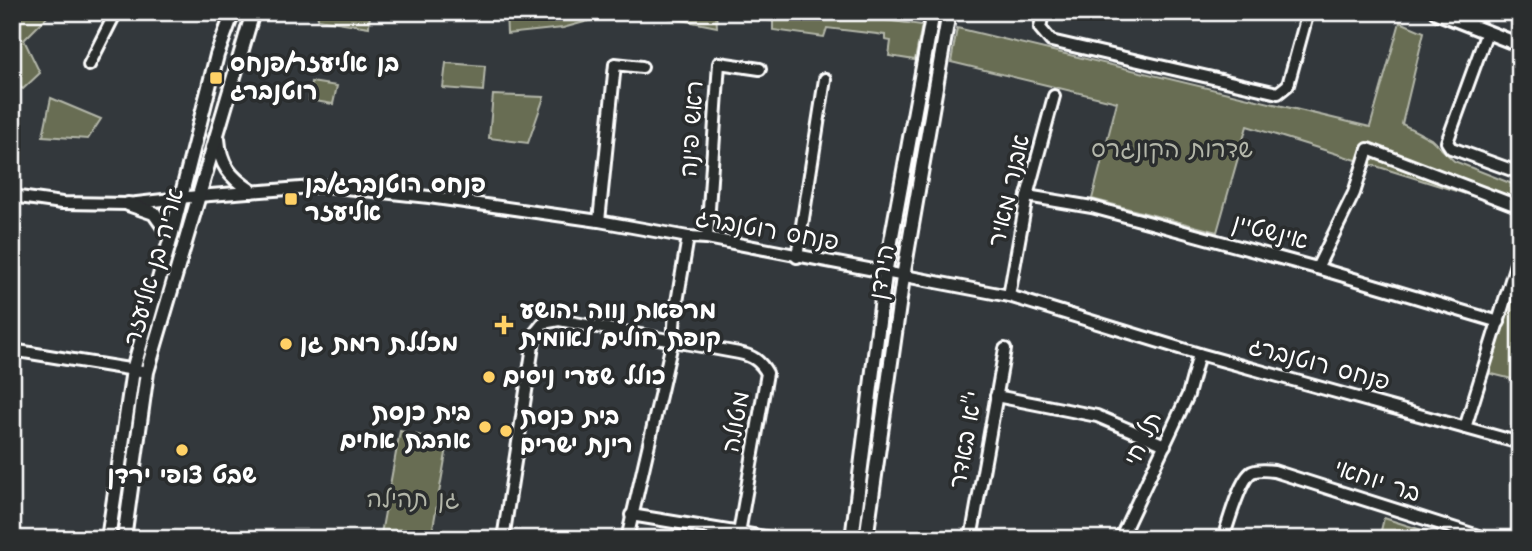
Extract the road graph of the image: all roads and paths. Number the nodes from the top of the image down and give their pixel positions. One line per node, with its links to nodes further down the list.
1 (116, 12): 11 (street)
2 (233, 12): 22 (street, אריה בן אליעזר)
3 (253, 12): 16 (street, אריה בן אליעזר)
4 (933, 12): 32 (street, הירדן)
5 (950, 12): 33 (street, הירדן)
6 (1043, 12): 7 (street)
7 (1308, 12)
8 (1436, 12): 9 (street)
9 (1487, 32): 10 (street); 17 (street)
10 (1520, 45)
11 (89, 65)
12 (642, 67): 25 (street)
13 (760, 69): 28 (street, ראש פינה)
14 (825, 79): 30 (street)
15 (1054, 96): 21 (street, אבנר מאיר)
16 (217, 128): 18 (street); 20 (street, אריה בן אליעזר)
17 (1520, 173)
18 (251, 191): 20 (street, פנחס רוטנברג); 25 (street, פנחס רוטנברג)
19 (12, 196): 23 (street, פנחס רוטנברג)
20 (198, 196): 22 (street, פנחס רוטנברג); 40 (street, אריה בן אליעזר)
21 (1027, 196): 31 (street, אינשטיין); 34 (street, אבנר מאיר)
22 (180, 199): 23 (street, פנחס רוטנברג); 26 (street, אריה בן אליעזר)
23 (128, 204): 26 (street)
24 (1520, 207): 31 (street)
25 (599, 220): 27 (street, פנחס רוטנברג)
26 (171, 237): 40 (street, אריה בן אליעזר)
27 (688, 237): 28 (street, פנחס רוטנברג); 36 (street)
28 (707, 238): 30 (street, פנחס רוטנברג)
29 (1520, 251): 35 (street)
30 (797, 257): 32 (street, פנחס רוטנברג)
31 (1317, 268): 35 (street, אינשטיין)
32 (885, 274): 33 (street, פנחס רוטנברג); 52 (street, הירדן)
33 (903, 277): 34 (street, פנחס רוטנברג); 53 (street, הירדן)
34 (1010, 296): 39 (street, פנחס רוטנברג)
35 (1499, 322): 42 (street)
36 (673, 339): 45 (street); 46 (street, מטולה); 49 (street)
37 (1006, 349): 41 (street, י"א באדר)
38 (12, 350): 40 (street)
39 (1199, 354): 42 (street, פנחס רוטנברג); 44 (street, תל חי)
40 (140, 371): 47 (street, אריה בן אליעזר); 48 (street, אריה בן אליעזר)
41 (996, 396): 44 (street); 54 (street, י"א באדר)
42 (1465, 428): 43 (street, פנחס רוטנברג)
43 (1520, 443)
44 (1165, 445): 55 (street, תל חי)
45 (631, 515): 46 (street); 50 (street)
46 (739, 536): 51 (street)
47 (108, 539)
48 (124, 539)
49 (503, 539)
50 (627, 539)
51 (777, 539)
52 (852, 539)
53 (866, 539)
54 (971, 539)
55 (1120, 539)
56 (1223, 539): 57 (street, בר יוחאי)
57 (1488, 539)

